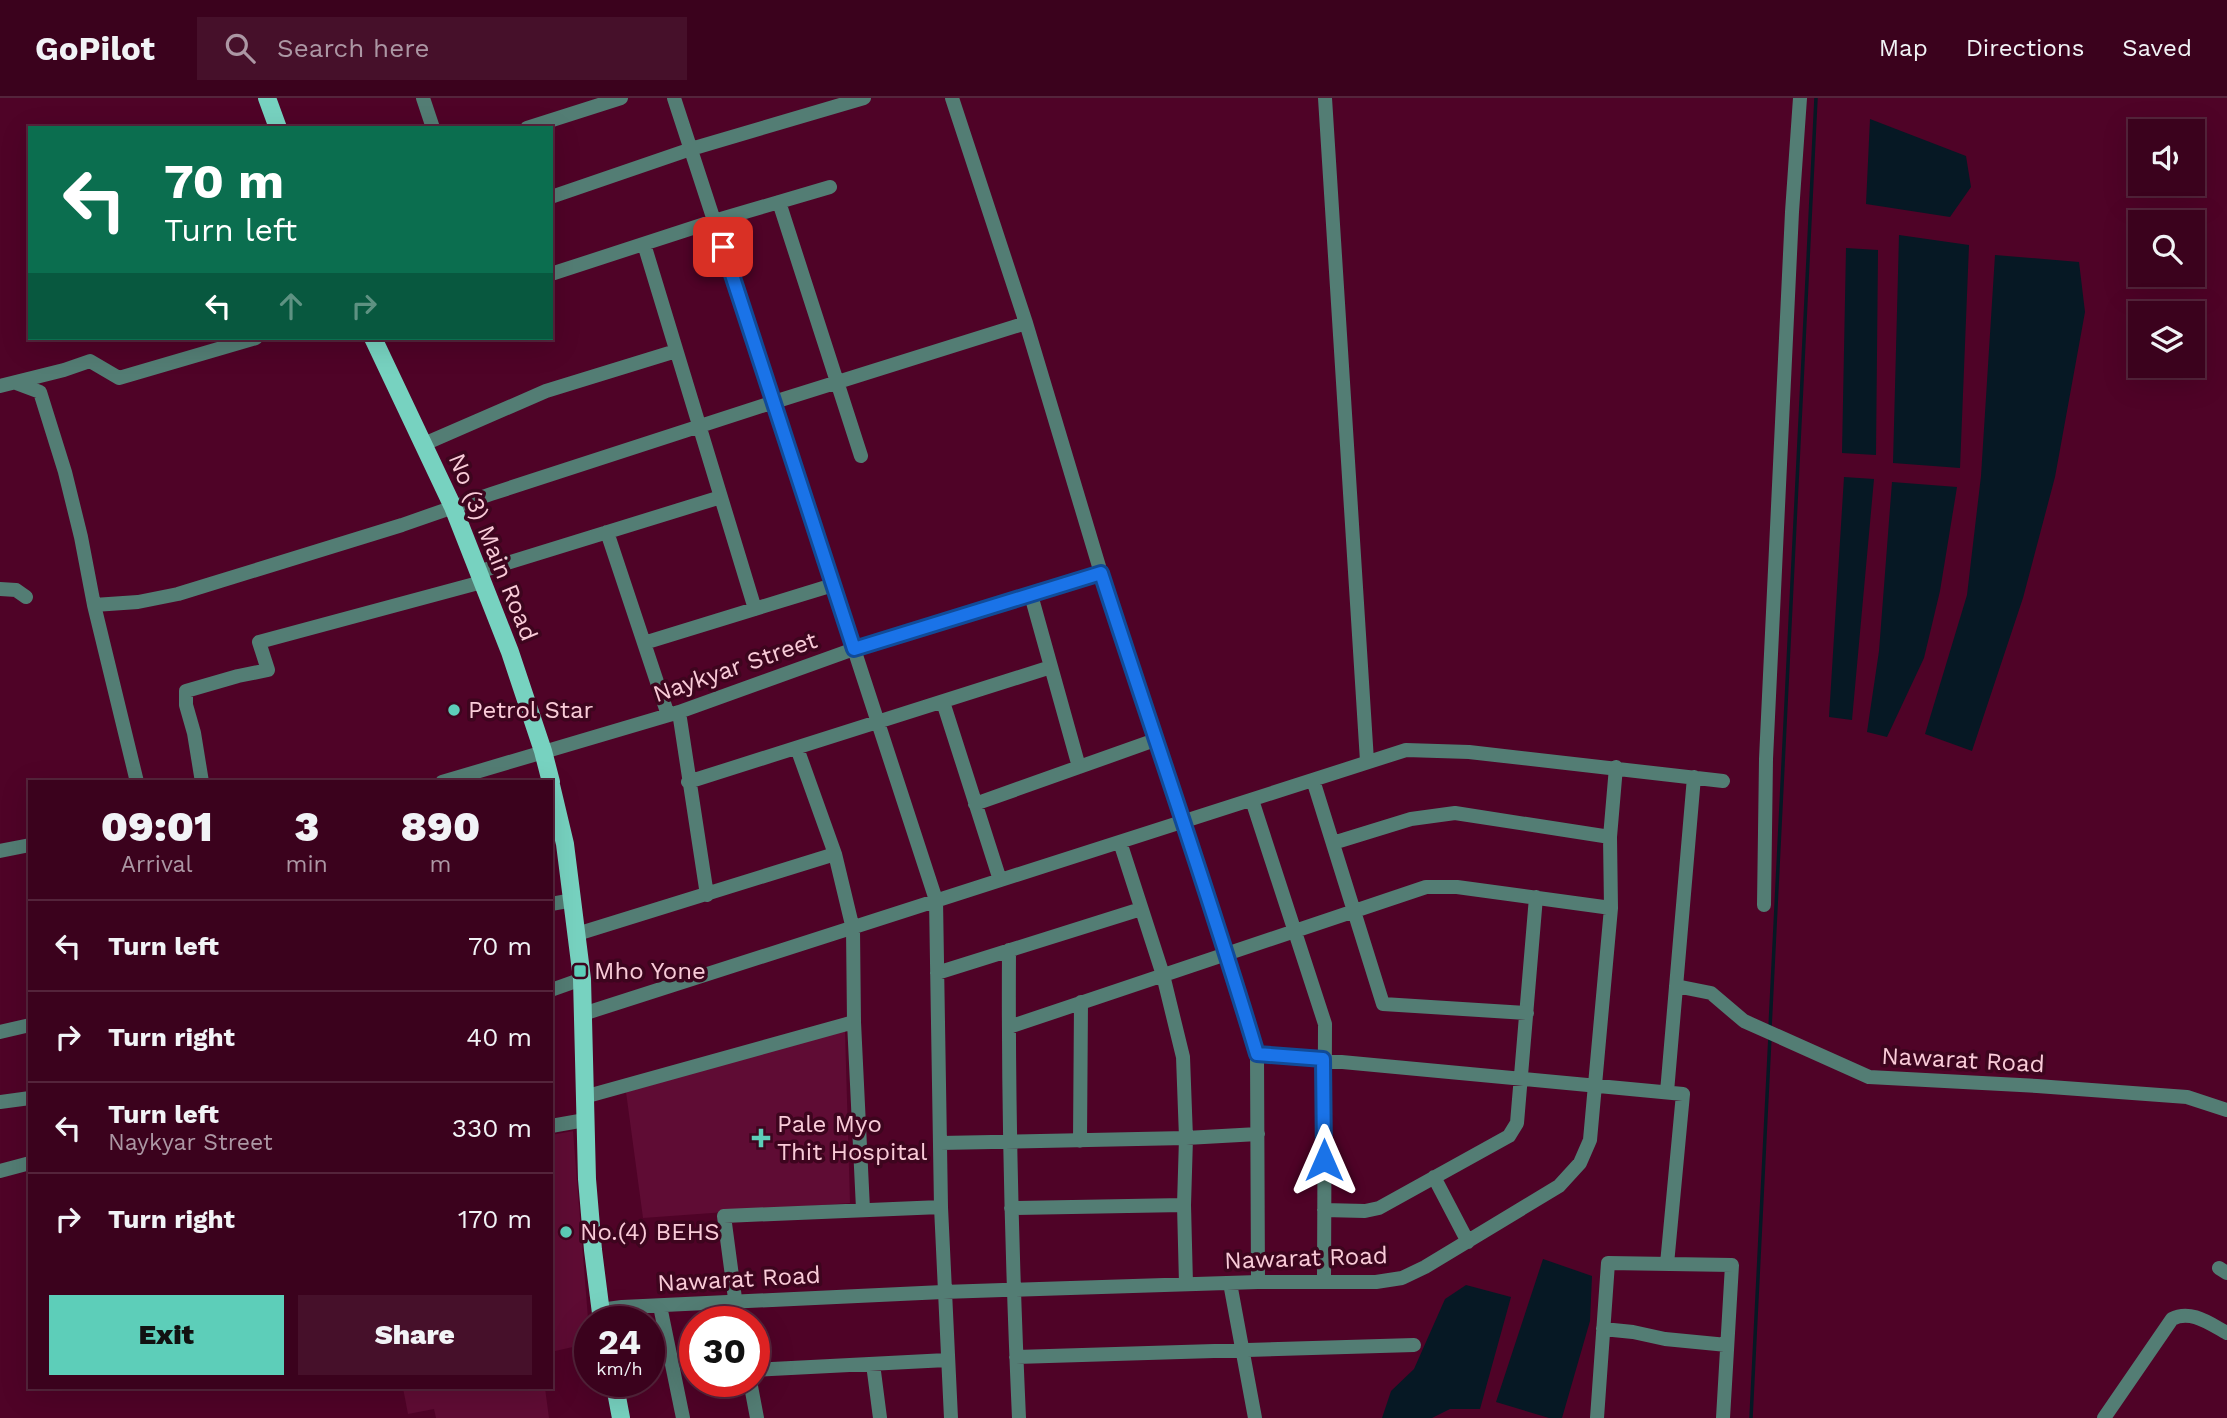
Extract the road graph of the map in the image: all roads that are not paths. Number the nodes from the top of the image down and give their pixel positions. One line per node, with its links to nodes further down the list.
1 (267, 98): 10 (main road)
2 (423, 98): 11 (street)
3 (621, 98): 9 (street)
4 (674, 98): 13 (street)
5 (864, 98): 13 (street)
6 (952, 98): 20 (street)
7 (1325, 98): 51 (street)
8 (1800, 98): 78 (street)
9 (597, 102): 12 (street)
10 (277, 126)
11 (432, 126)
12 (532, 126)
13 (691, 149): 15 (street); 17 (street)
14 (830, 187): 16 (street)
15 (553, 196)
16 (779, 202): 17 (street); 24 (street)
17 (714, 221): 18 (street); 27 (street)
18 (643, 244): 19 (street); 23 (street)
19 (553, 273)
20 (1026, 323): 24 (street); 34 (street)
21 (249, 340): 25 (street)
22 (374, 340): 29 (main road, No (3) Main Road)
23 (676, 351): 28 (street); 29 (street)
24 (839, 382): 27 (street); 30 (street)
25 (16, 383): 26 (street); 40 (street)
26 (0, 386)
27 (774, 402): 28 (street); 36 (street)
28 (699, 426): 31 (street); 32 (street)
29 (424, 444): 32 (main road, No (3) Main Road)
30 (861, 456)
31 (721, 497): 33 (street); 41 (street)
32 (453, 507): 35 (main road, No (3) Main Road); 40 (street)
33 (607, 532): 35 (street); 42 (street)
34 (1101, 573): 38 (street, Naykyar Street); 48 (street)
35 (480, 577): 50 (main road, No (3) Main Road); 56 (street)
36 (833, 585): 41 (street); 43 (street)
37 (0, 589): 39 (street)
38 (1031, 595): 43 (street, Naykyar Street); 44 (street)
39 (26, 597)
40 (94, 605): 55 (street)
41 (755, 609): 42 (street)
42 (644, 643): 46 (street)
43 (854, 649): 46 (street, Naykyar Street); 47 (street)
44 (1051, 667): 45 (street); 52 (street)
45 (943, 702): 47 (street); 64 (street)
46 (673, 713): 50 (street, Naykyar Street); 61 (street)
47 (878, 722): 49 (street); 76 (street)
48 (1154, 740): 52 (street); 65 (street)
49 (797, 748): 61 (street); 71 (street)
50 (543, 751): 57 (street, Naykyar Street); 58 (main road, No (3) Main Road)
51 (1367, 761): 53 (street); 59 (street)
52 (1079, 767): 64 (street)
53 (1616, 767): 54 (street); 66 (street, Nawarat Road)
54 (1694, 777): 60 (street); 90 (street)
55 (137, 780)
56 (202, 780)
57 (449, 780)
58 (550, 780)
59 (1313, 780): 63 (street); 68 (street)
60 (1723, 781)
61 (688, 782): 73 (street)
62 (553, 792): 75 (main road, No (3) Main Road)
63 (1252, 800): 65 (street); 83 (street)
64 (975, 804): 72 (street)
65 (1184, 822): 67 (street); 86 (street)
66 (1611, 837): 68 (street); 79 (street, Nawarat Road)
67 (1120, 842): 72 (street); 80 (street)
68 (1333, 843): 81 (street)
69 (28, 845): 70 (street)
70 (0, 851)
71 (835, 854): 73 (street); 82 (street)
72 (1000, 880): 76 (street)
73 (707, 895): 84 (street)
74 (1536, 897): 79 (street); 81 (street); 93 (street)
75 (573, 900): 77 (street); 84 (main road, No (3) Main Road)
76 (936, 900): 82 (street); 87 (street)
77 (553, 904)
78 (1764, 905)
79 (1611, 908): 102 (street, Nawarat Road)
80 (1141, 909): 85 (street); 88 (street)
81 (1354, 910): 83 (street); 93 (street)
82 (853, 929): 94 (street); 95 (street)
83 (1294, 932): 86 (street); 100 (street)
84 (577, 934): 89 (main road, No (3) Main Road)
85 (1009, 950): 87 (street); 97 (street)
86 (1227, 953): 88 (street); 99 (street)
87 (937, 973): 113 (street)
88 (1163, 975): 92 (street); 111 (street)
89 (582, 979): 91 (street); 94 (main road, No (3) Main Road)
90 (1676, 986): 103 (street); 107 (street, Nawarat Road)
91 (553, 989)
92 (1081, 1002): 97 (street); 112 (street)
93 (1527, 1013): 101 (street)
94 (583, 1014): 104 (main road, No (3) Main Road)
95 (854, 1022): 104 (street); 121 (street)
96 (28, 1026): 98 (street)
97 (1009, 1027): 114 (street)
98 (0, 1032)
99 (1257, 1054): 100 (street); 110 (street)
100 (1323, 1059): 101 (street); 122 (street)
101 (1521, 1078): 102 (street); 117 (street)
102 (1595, 1086): 103 (street); 123 (street, Nawarat Road)
103 (1667, 1092): 124 (street)
104 (584, 1097): 108 (main road, No (3) Main Road)
105 (28, 1098): 106 (street)
106 (0, 1102)
107 (2227, 1110)
108 (585, 1120): 109 (street); 132 (main road, No (3) Main Road)
109 (553, 1126)
110 (1258, 1134): 111 (street); 125 (street)
111 (1186, 1138): 112 (street); 118 (street)
112 (1080, 1141): 114 (street)
113 (940, 1143): 114 (street); 119 (street)
114 (1010, 1143): 120 (street)
115 (28, 1164): 116 (street)
116 (0, 1171)
117 (1434, 1177): 122 (street); 123 (street)
118 (1184, 1205): 120 (street); 128 (street)
119 (941, 1207): 121 (street); 130 (street)
120 (1011, 1208): 129 (street)
121 (863, 1209): 131 (street)
122 (1324, 1210): 126 (street)
123 (1468, 1242): 126 (street, Nawarat Road)
124 (1667, 1265): 135 (street); 139 (street)
125 (1258, 1282): 126 (street, Nawarat Road); 127 (street, Nawarat Road)
126 (1324, 1282)
127 (1230, 1283): 128 (street, Nawarat Road); 140 (street)
128 (1186, 1284): 129 (street, Nawarat Road)
129 (1013, 1290): 130 (street, Nawarat Road); 141 (street)
130 (943, 1293): 131 (street, Nawarat Road); 142 (street)
131 (735, 1302): 133 (street, Nawarat Road); 134 (street)
132 (600, 1306)
133 (660, 1306)
134 (736, 1306)
135 (1603, 1329): 139 (street); 154 (street)
136 (665, 1331): 148 (street)
137 (2227, 1333): 156 (street)
138 (1414, 1345): 140 (street)
139 (1727, 1345): 155 (street)
140 (1241, 1350): 141 (street); 153 (street)
141 (1016, 1357): 152 (street)
142 (947, 1360): 143 (street); 151 (street)
143 (873, 1364): 144 (street); 150 (street)
144 (770, 1369)
145 (617, 1397): 147 (main road)
146 (753, 1397): 149 (street)
147 (621, 1418)
148 (682, 1418)
149 (757, 1418)
150 (880, 1418)
151 (951, 1418)
152 (1020, 1418)
153 (1255, 1418)
154 (1597, 1418)
155 (1723, 1418)
156 (2104, 1418)

